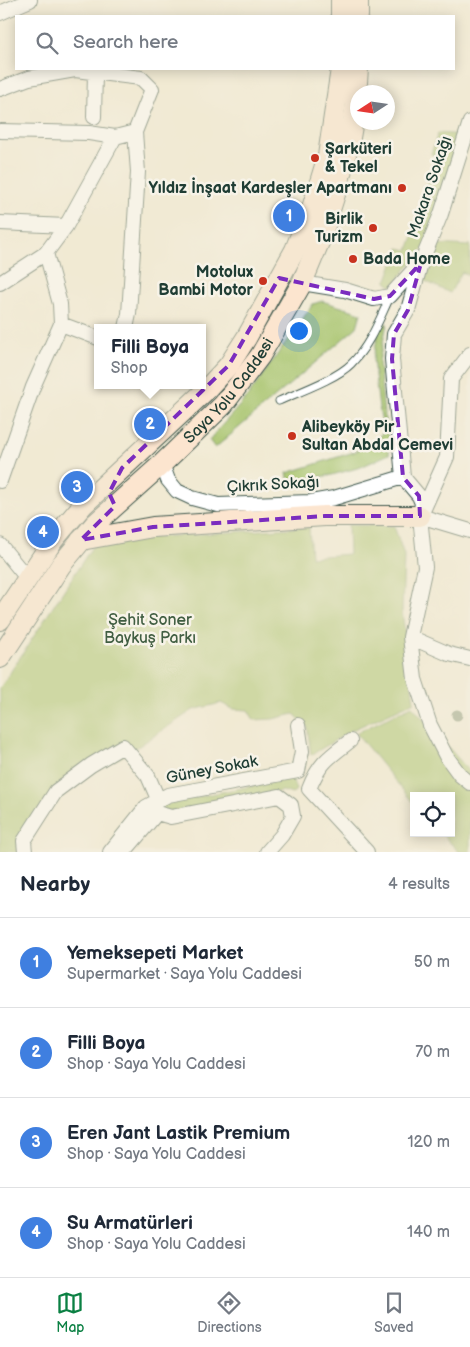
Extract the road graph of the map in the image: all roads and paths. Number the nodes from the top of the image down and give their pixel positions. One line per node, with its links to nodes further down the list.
1 (30, 0): 4 (street)
2 (341, 0): 5 (main road)
3 (358, 0): 6 (main road)
4 (0, 13)
5 (341, 15)
6 (358, 15)
7 (341, 70): 20 (main road, Saya Yolu Caddesi)
8 (358, 70): 22 (main road, Saya Yolu Caddesi)
9 (95, 72): 10 (street); 11 (street); 14 (street)
10 (0, 89)
11 (94, 117)
12 (470, 122): 19 (street, Makara Sokağı)
13 (0, 131): 15 (street)
14 (135, 132): 15 (street); 25 (street)
15 (115, 137): 17 (street)
16 (0, 224): 17 (street)
17 (66, 226): 18 (street)
18 (46, 253): 21 (street); 24 (street)
19 (421, 263): 23 (street); 31 (street)
20 (279, 278): 22 (main road); 30 (main road, Saya Yolu Caddesi)
21 (0, 283)
22 (302, 283): 23 (street); 29 (main road, Saya Yolu Caddesi)
23 (390, 296): 28 (lane)
24 (61, 324): 26 (street); 32 (street)
25 (127, 324)
26 (94, 336)
27 (470, 354): 34 (street)
28 (279, 401)
29 (162, 464): 31 (street, Çıkrık Sokağı); 33 (main road, Saya Yolu Caddesi)
30 (122, 468): 33 (main road); 39 (main road, Saya Yolu Caddesi)
31 (403, 477): 34 (street)
32 (0, 481)
33 (115, 506): 35 (main road); 37 (main road, Saya Yolu Caddesi)
34 (420, 516): 35 (main road); 36 (street); 41 (street)
35 (153, 527): 37 (main road)
36 (470, 531)
37 (81, 540): 42 (main road, Saya Yolu Caddesi)
38 (0, 545): 39 (street)
39 (27, 578): 40 (main road, Saya Yolu Caddesi)
40 (0, 620)
41 (410, 637): 43 (street); 46 (street)
42 (0, 658)
43 (470, 659)
44 (298, 725): 47 (street, Güney Sokak)
45 (350, 741): 52 (street)
46 (470, 783)
47 (158, 799): 48 (street); 49 (street, Güney Sokak)
48 (25, 852)
49 (110, 852)
50 (124, 852): 51 (street)
51 (267, 852)
52 (366, 852)

